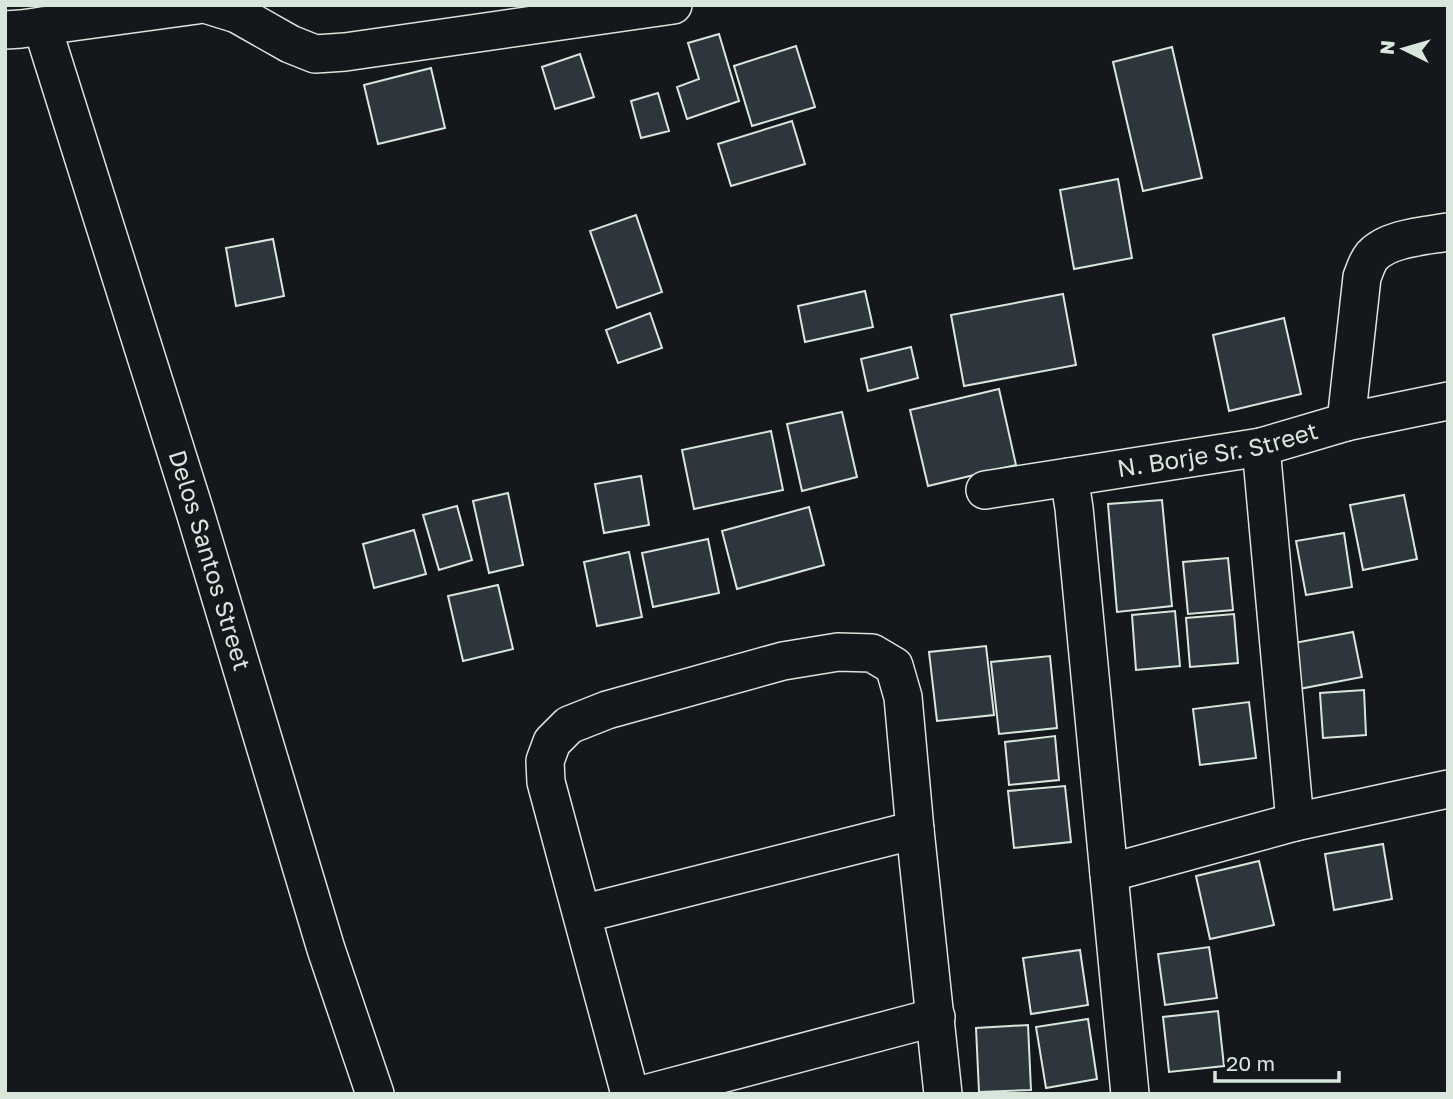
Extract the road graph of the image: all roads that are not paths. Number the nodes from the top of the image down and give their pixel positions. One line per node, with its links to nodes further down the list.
1 (197, 5): 4 (street)
2 (208, 5): 3 (street)
3 (673, 5)
4 (42, 26): 5 (street); 18 (street, Delos Santos Street)
5 (5, 30)
6 (1448, 232): 8 (street)
7 (1448, 401): 8 (street, N. Borje Sr. Street)
8 (1346, 422): 9 (street, N. Borje Sr. Street)
9 (1261, 447): 10 (street, N. Borje Sr. Street); 13 (street)
10 (1069, 477): 11 (street, N. Borje Sr. Street); 15 (street)
11 (985, 490)
12 (1448, 789): 13 (street)
13 (1295, 822): 15 (street)
14 (915, 830): 16 (street); 16 (street); 17 (street)
15 (1109, 873): 22 (street)
16 (582, 915): 19 (street)
17 (936, 1017): 20 (street); 21 (street)
18 (375, 1094)
19 (630, 1094)
20 (645, 1094)
21 (943, 1094)
22 (1130, 1094)

